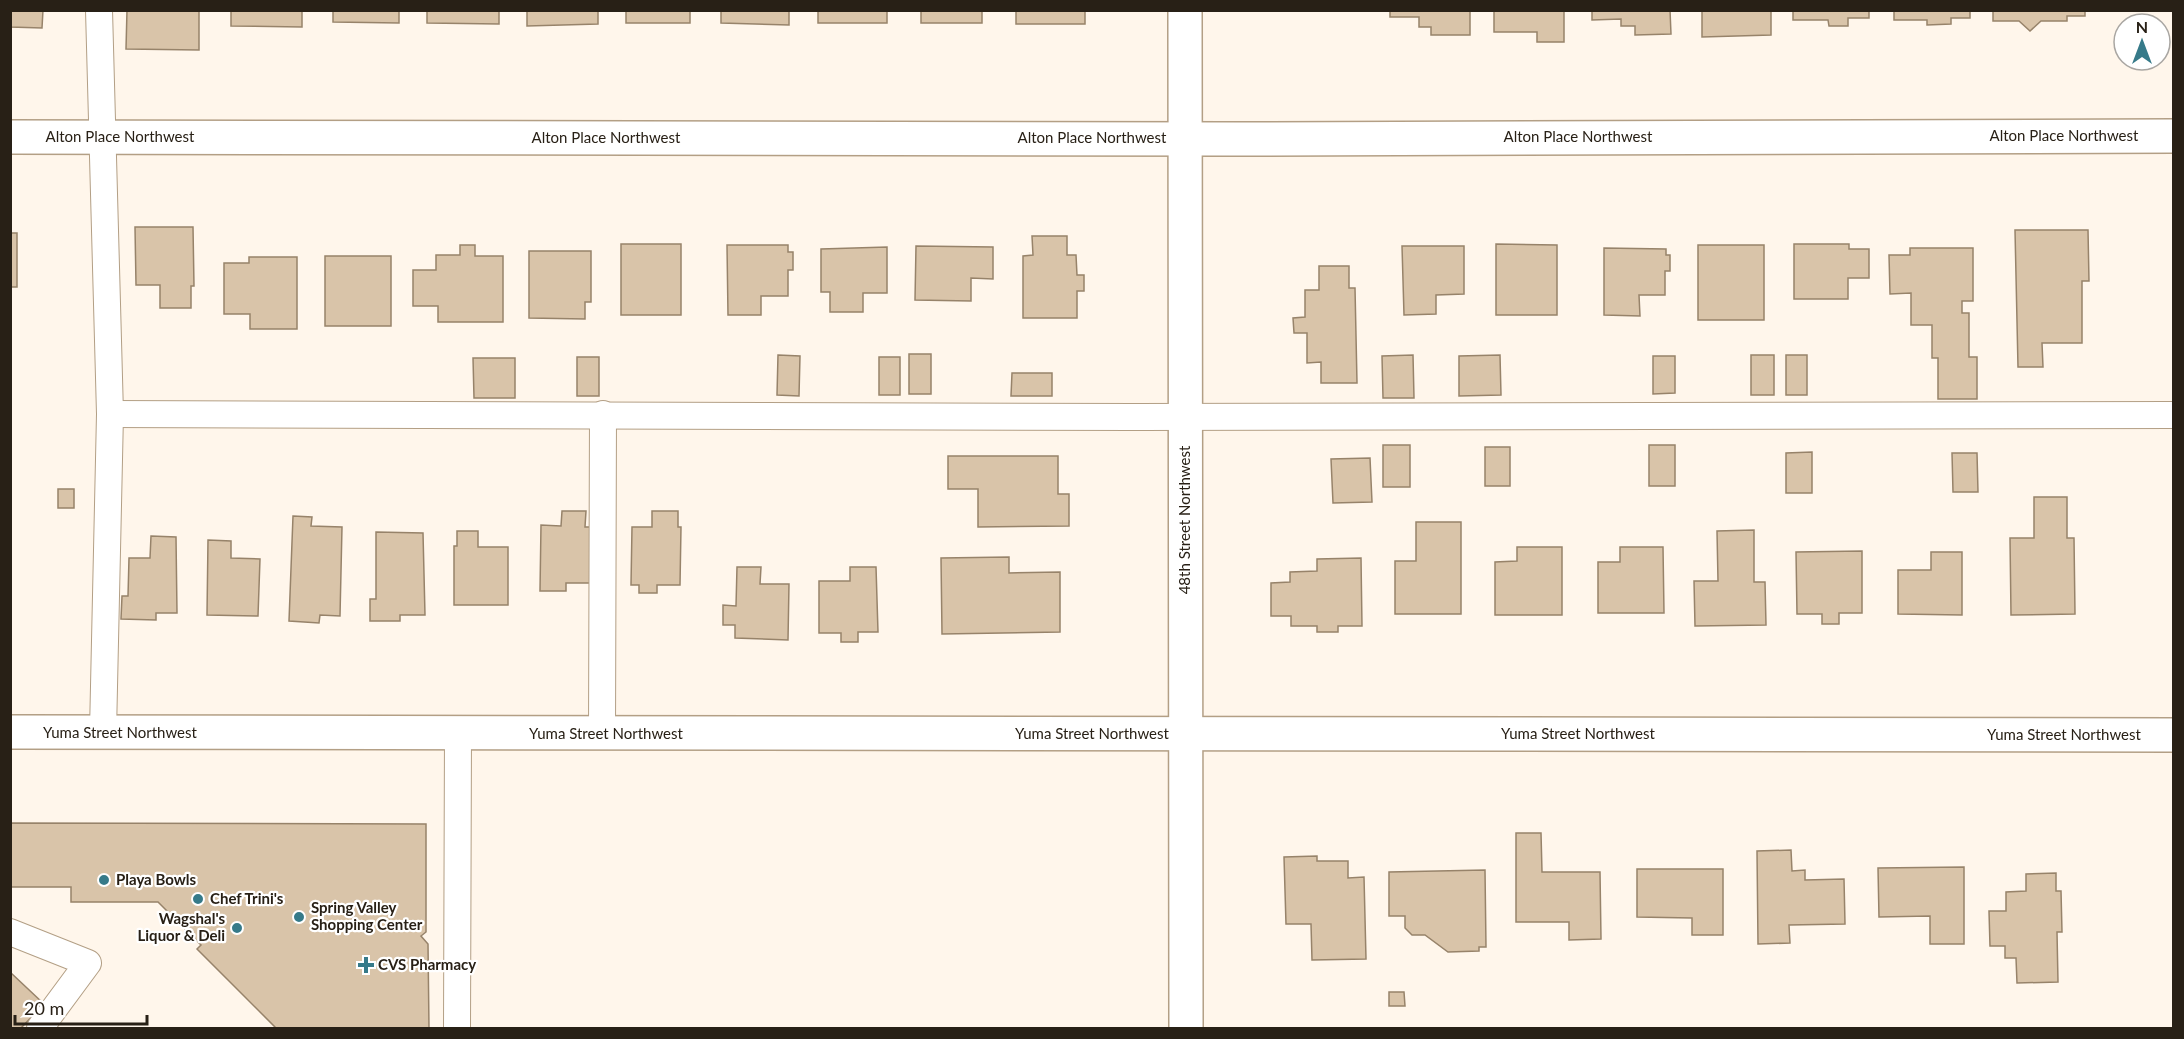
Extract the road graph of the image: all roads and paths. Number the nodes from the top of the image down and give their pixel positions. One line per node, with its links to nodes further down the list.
1 (99, 10): 5 (lane)
2 (1185, 10): 6 (street, 48th Street Northwest)
3 (2174, 136): 6 (street, Alton Place Northwest)
4 (10, 137): 5 (street, Alton Place Northwest)
5 (101, 137): 6 (street, Alton Place Northwest); 7 (lane)
6 (1185, 139): 10 (street, 48th Street Northwest)
7 (110, 414): 8 (lane); 12 (lane)
8 (603, 414): 10 (lane); 14 (lane)
9 (2174, 415): 10 (lane)
10 (1185, 417): 15 (street, 48th Street Northwest)
11 (10, 732): 12 (street, Yuma Street Northwest)
12 (104, 732): 13 (street, Yuma Street Northwest)
13 (458, 734): 14 (street, Yuma Street Northwest); 19 (lane)
14 (602, 734): 15 (street, Yuma Street Northwest)
15 (1185, 734): 16 (street, Yuma Street Northwest); 20 (street, 48th Street Northwest)
16 (2174, 735)
17 (10, 932): 18 (lane)
18 (40, 1029)
19 (457, 1029)
20 (1186, 1029)

